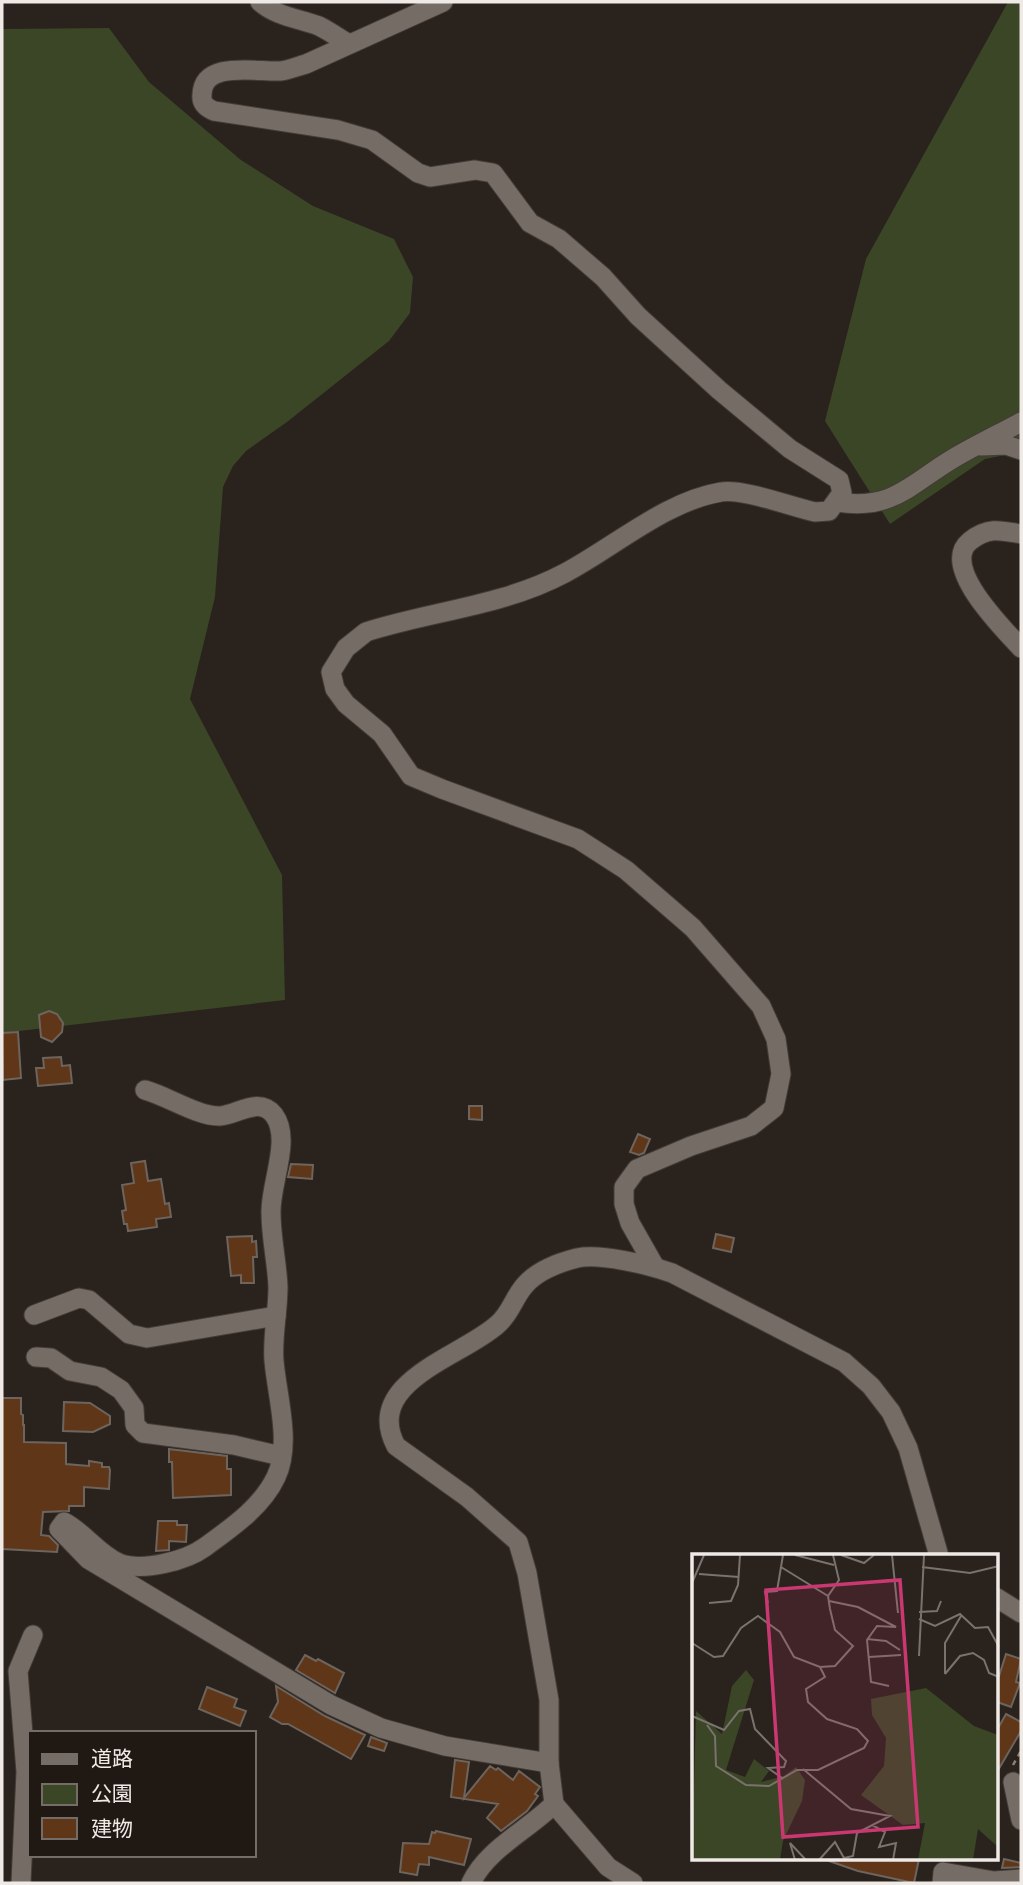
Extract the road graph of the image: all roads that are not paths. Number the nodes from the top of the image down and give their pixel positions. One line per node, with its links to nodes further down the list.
1 (260, 2): 3 (street)
2 (443, 2): 3 (street)
3 (349, 44): 7 (street)
4 (1021, 422): 5 (street)
5 (979, 446): 6 (street); 7 (street)
6 (1021, 450)
7 (837, 502): 11 (street)
8 (1021, 534): 9 (street)
9 (1021, 648)
10 (145, 1090): 13 (street)
11 (655, 1267): 16 (street); 20 (street)
12 (34, 1315): 13 (street)
13 (275, 1316): 15 (street)
14 (36, 1357): 15 (street)
15 (281, 1456): 20 (street)
16 (938, 1554)
17 (998, 1599): 18 (street)
18 (1021, 1613)
19 (33, 1635): 25 (street)
20 (549, 1763): 22 (street)
21 (1013, 1782): 23 (street)
22 (554, 1804): 26 (street); 27 (street)
23 (1021, 1820)
24 (1021, 1879): 28 (street)
25 (21, 1883)
26 (471, 1883)
27 (633, 1883)
28 (942, 1883)

